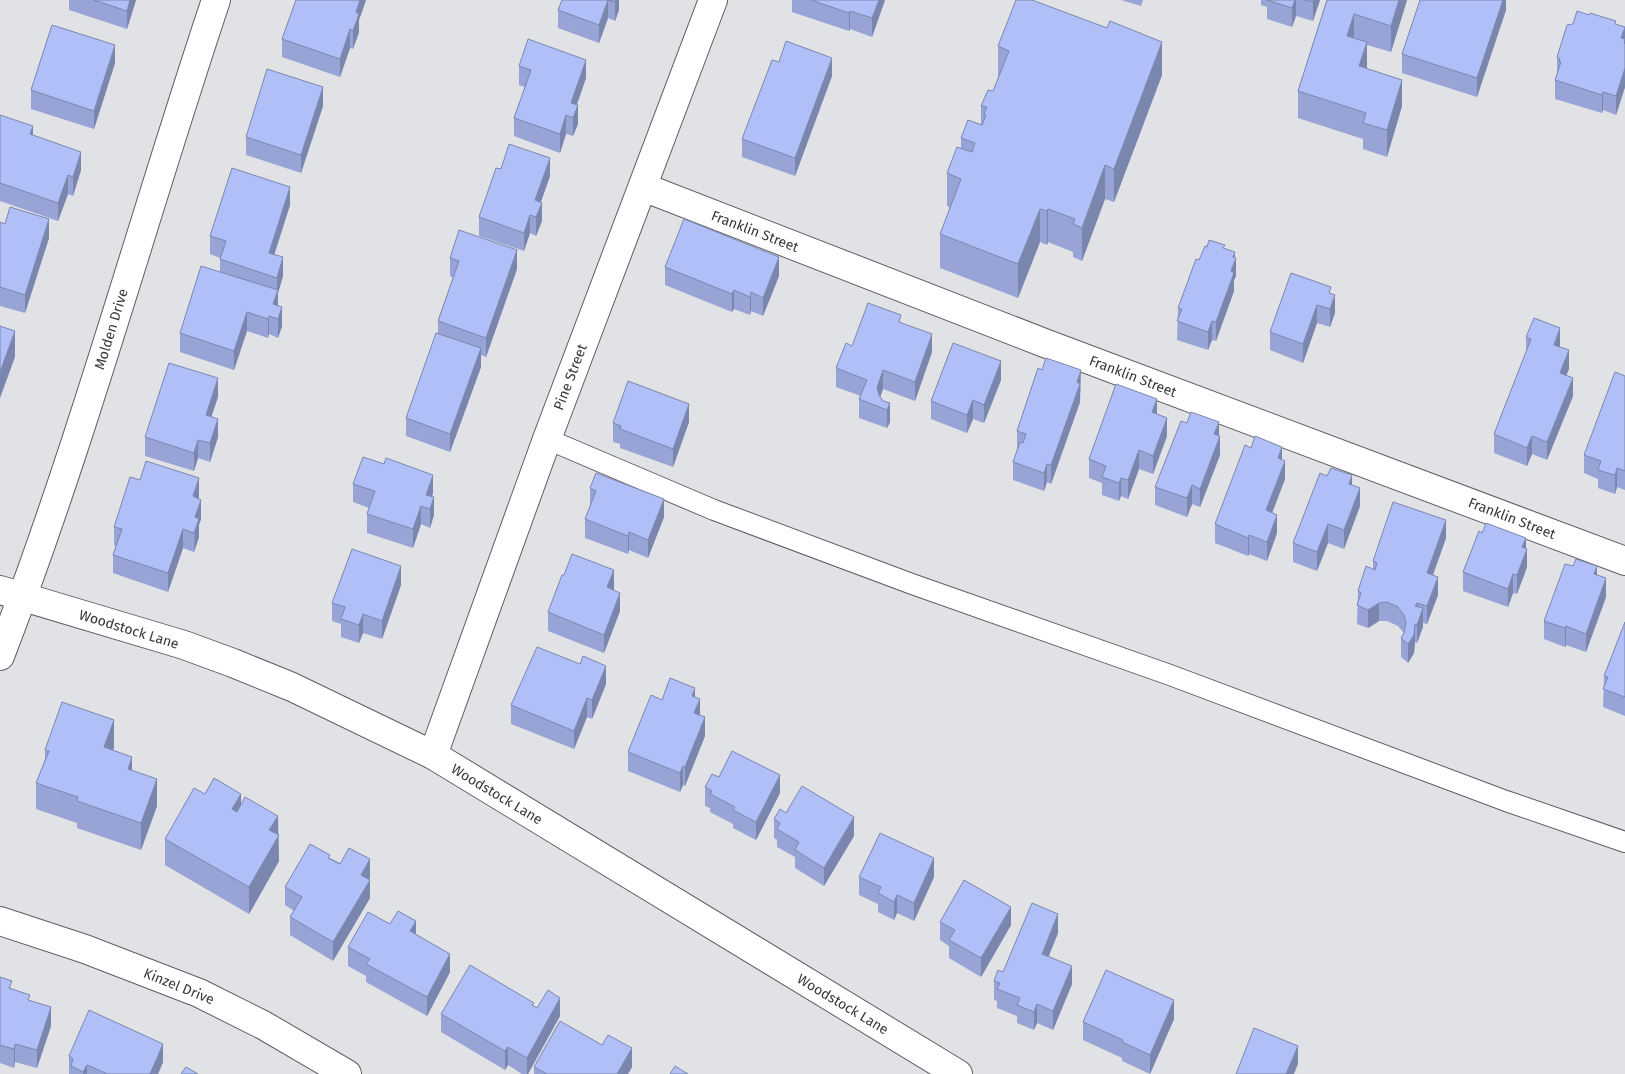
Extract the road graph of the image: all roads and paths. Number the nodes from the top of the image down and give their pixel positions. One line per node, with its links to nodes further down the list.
1 (216, 0): 6 (street, Molden Drive)
2 (713, 0): 3 (street, Pine Street)
3 (643, 187): 4 (street, Pine Street); 5 (street, Franklin Street)
4 (547, 439): 8 (street, Pine Street); 9 (lane)
5 (1625, 560)
6 (11, 593): 7 (street, Molden Drive); 8 (street, Woodstock Lane)
7 (0, 656)
8 (432, 755): 12 (street, Woodstock Lane)
9 (1625, 842)
10 (0, 921): 11 (street, Kinzel Drive)
11 (347, 1074)
12 (958, 1074)

